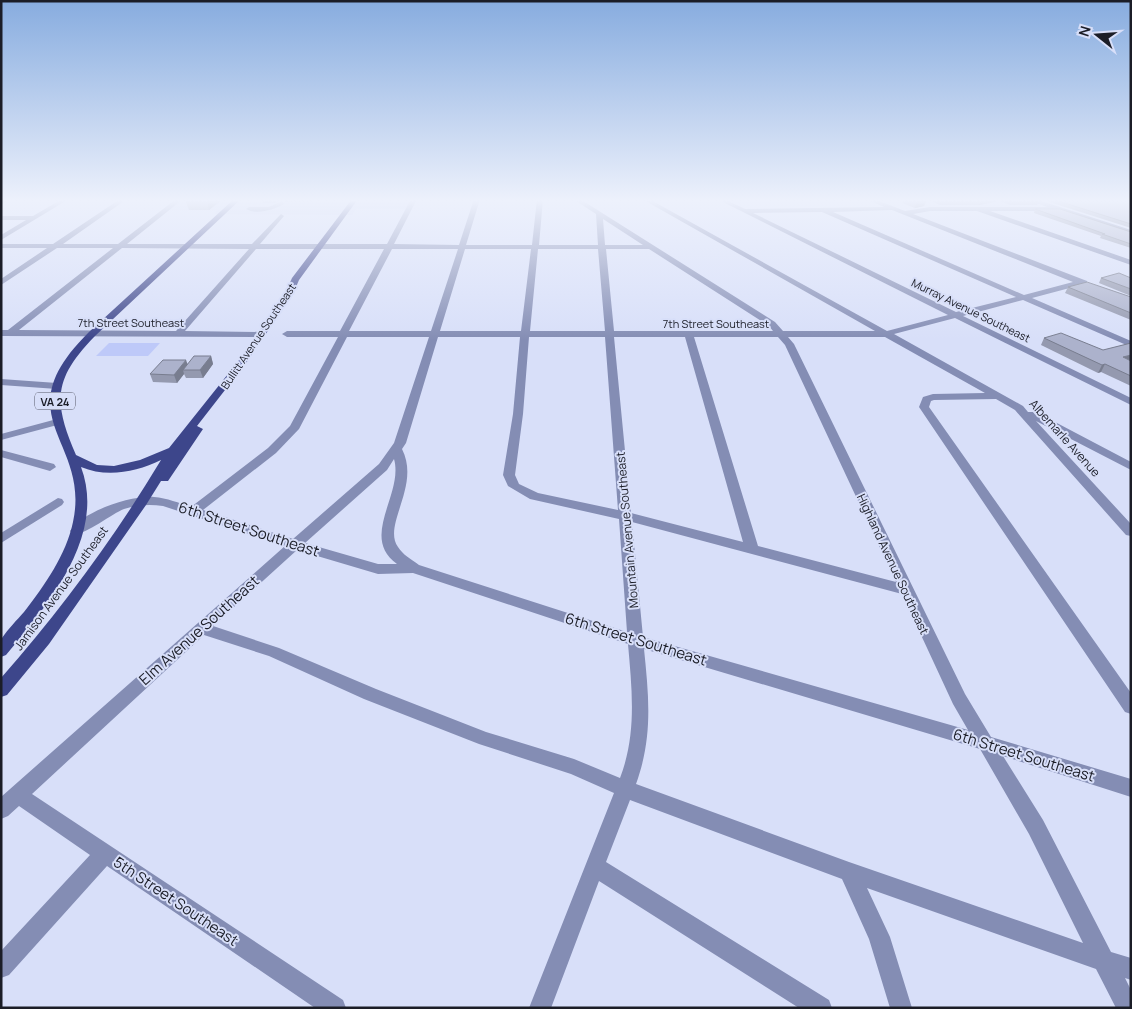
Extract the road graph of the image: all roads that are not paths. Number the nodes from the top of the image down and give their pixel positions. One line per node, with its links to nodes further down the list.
1 (55, 246): 18 (street)
2 (120, 246): 21 (street)
3 (126, 246): 9 (street)
4 (730, 246): 28 (street, Albemarle Avenue)
5 (817, 246): 20 (street, Murray Avenue Southeast)
6 (906, 246): 19 (street)
7 (988, 246): 19 (street, 7th Street Southeast)
8 (1083, 246): 17 (street)
9 (185, 247): 10 (street); 22 (main road, Jamison Avenue Southeast / VA 24)
10 (252, 247): 11 (street); 23 (street)
11 (318, 247): 12 (street); 24 (main road, Bullitt Avenue Southeast)
12 (388, 247): 13 (street); 26 (street)
13 (460, 247): 14 (street); 29 (street, Elm Avenue Southeast)
14 (534, 247): 15 (street); 30 (street)
15 (602, 247): 16 (street); 31 (street, Mountain Avenue Southeast)
16 (650, 247): 27 (street, Highland Avenue Southeast)
17 (1131, 263)
18 (1, 283)
19 (1025, 298): 20 (street, 7th Street Southeast); 34 (street)
20 (958, 316): 28 (street, 7th Street Southeast); 39 (street, Murray Avenue Southeast)
21 (6, 333): 22 (street, 7th Street Southeast); 33 (street)
22 (95, 333): 23 (street, 7th Street Southeast); 36 (main road, Jamison Avenue Southeast / VA 24)
23 (178, 334): 24 (street, 7th Street Southeast)
24 (261, 334): 38 (main road, Bullitt Avenue Southeast)
25 (286, 334): 26 (street, 7th Street Southeast)
26 (343, 334): 29 (street, 7th Street Southeast); 51 (street)
27 (782, 334): 28 (street, 7th Street Southeast); 32 (street, 7th Street Southeast); 59 (street, Highland Avenue Southeast)
28 (889, 334): 37 (street, Albemarle Avenue)
29 (435, 335): 30 (street, 7th Street Southeast); 44 (street, Elm Avenue Southeast)
30 (526, 335): 31 (street, 7th Street Southeast); 52 (street)
31 (610, 335): 32 (street, 7th Street Southeast); 52 (street, Mountain Avenue Southeast)
32 (689, 335): 57 (street)
33 (1, 341)
34 (1131, 344)
35 (1, 382): 36 (street)
36 (57, 386): 41 (main road, Jamison Avenue Southeast / VA 24)
37 (1000, 396): 40 (street, Albemarle Avenue); 64 (street)
38 (214, 400): 43 (main road, Bullitt Avenue Southeast); 50 (main road, Bullitt Avenue Southeast)
39 (1131, 402)
40 (1020, 408): 48 (street); 54 (street, Albemarle Avenue)
41 (57, 422): 42 (street); 46 (main road, Jamison Avenue Southeast / VA 24)
42 (1, 437)
43 (172, 450): 46 (main road); 50 (main road, Bullitt Avenue Southeast)
44 (397, 450): 56 (street, Elm Avenue Southeast); 58 (street)
45 (1, 453): 47 (street)
46 (71, 457): 53 (main road, Jamison Avenue Southeast / VA 24)
47 (50, 467)
48 (1131, 467)
49 (58, 502): 55 (street)
50 (142, 502): 51 (street, 6th Street Southeast); 53 (street); 63 (main road, Jamison Avenue Southeast)
51 (193, 512): 56 (street, 6th Street Southeast)
52 (626, 516): 57 (street); 61 (street, Mountain Avenue Southeast)
53 (77, 531): 62 (main road, Jamison Avenue Southeast / VA 24)
54 (1131, 532)
55 (1, 540)
56 (295, 545): 58 (street, 6th Street Southeast); 60 (street, Elm Avenue Southeast)
57 (752, 550): 59 (street)
58 (414, 568): 61 (street, 6th Street Southeast)
59 (905, 590): 65 (street, Highland Avenue Southeast)
60 (201, 628): 67 (street); 68 (street, Elm Avenue Southeast)
61 (636, 641): 65 (street, 6th Street Southeast); 67 (street, Mountain Avenue Southeast)
62 (1, 651)
63 (1, 690)
64 (1131, 706)
65 (987, 744): 66 (street, 6th Street Southeast); 73 (street, Highland Avenue Southeast)
66 (1131, 788)
67 (625, 789): 71 (street, Mountain Avenue Southeast); 72 (street)
68 (18, 795): 69 (street, Elm Avenue Southeast); 70 (street, 5th Street Southeast)
69 (1, 810)
70 (105, 853): 74 (street); 76 (street, 5th Street Southeast)
71 (595, 866): 77 (street, Mountain Avenue Southeast); 78 (street)
72 (849, 872): 73 (street); 79 (street)
73 (1104, 959): 75 (street); 80 (street, Highland Avenue Southeast)
74 (1, 967)
75 (1131, 969)
76 (335, 1008)
77 (540, 1008)
78 (821, 1008)
79 (901, 1008)
80 (1128, 1008)

